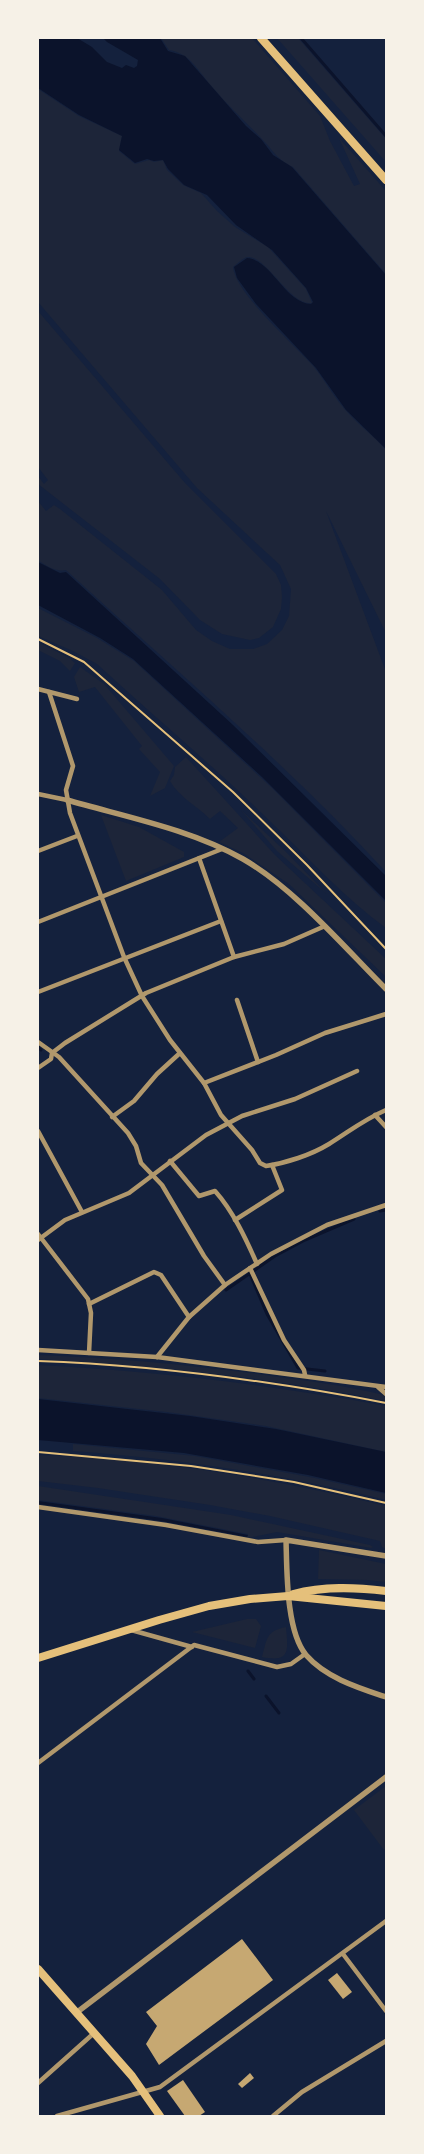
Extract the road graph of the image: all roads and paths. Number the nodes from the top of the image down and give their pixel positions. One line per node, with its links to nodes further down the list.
1 (261, 38): 2 (main road)
2 (386, 180)
3 (38, 639): 17 (path)
4 (38, 690): 5 (street)
5 (49, 692): 6 (street); 8 (street)
6 (77, 699)
7 (38, 794): 8 (street)
8 (67, 800): 9 (street); 10 (street)
9 (77, 836): 11 (street); 13 (street)
10 (222, 849): 12 (street); 16 (street)
11 (38, 851)
12 (199, 858): 13 (street); 14 (street)
13 (101, 897): 15 (street); 18 (street)
14 (221, 921): 18 (street); 19 (street)
15 (38, 922)
16 (325, 926): 19 (street); 20 (street)
17 (386, 949)
18 (124, 957): 21 (street); 22 (street)
19 (234, 957): 22 (street)
20 (386, 988)
21 (38, 992)
22 (142, 996): 26 (street); 27 (street)
23 (237, 1000): 28 (street)
24 (386, 1014): 28 (street)
25 (38, 1042): 26 (street)
26 (52, 1053): 29 (street); 34 (street)
27 (180, 1053): 31 (street); 34 (street)
28 (258, 1062): 31 (street)
29 (38, 1068)
30 (357, 1072): 35 (street)
31 (204, 1083): 35 (street)
32 (386, 1110): 33 (street)
33 (375, 1115): 36 (street); 39 (street)
34 (112, 1117): 40 (street)
35 (228, 1124): 38 (street); 39 (street)
36 (386, 1127)
37 (38, 1131): 42 (street)
38 (170, 1161): 40 (street); 43 (street)
39 (272, 1165): 43 (street)
40 (152, 1176): 42 (street); 47 (street)
41 (386, 1205): 45 (street)
42 (82, 1212): 44 (street)
43 (235, 1220): 45 (street)
44 (39, 1237): 48 (street)
45 (257, 1264): 46 (street)
46 (250, 1268): 47 (street); 54 (street)
47 (225, 1285): 49 (street)
48 (89, 1304): 49 (street); 51 (street)
49 (189, 1317): 52 (street)
50 (38, 1350): 51 (street)
51 (89, 1352): 52 (street)
52 (157, 1357): 54 (street)
53 (38, 1361): 58 (path)
54 (305, 1375): 55 (street)
55 (378, 1387): 56 (street); 57 (street)
56 (386, 1387)
57 (386, 1394)
58 (386, 1403)
59 (38, 1452): 60 (path)
60 (386, 1503)
61 (38, 1507): 62 (street)
62 (286, 1540): 63 (street); 65 (street)
63 (386, 1556)
64 (386, 1591): 65 (main road)
65 (288, 1596): 66 (main road); 67 (main road); 69 (street)
66 (386, 1606)
67 (127, 1630): 68 (street); 70 (main road)
68 (192, 1646): 69 (street); 72 (street)
69 (305, 1654): 71 (street)
70 (38, 1658)
71 (386, 1698)
72 (38, 1763)
73 (386, 1777): 78 (street)
74 (386, 1921): 75 (street)
75 (343, 1954): 77 (street); 82 (street)
76 (38, 1969): 78 (main road)
77 (386, 2010)
78 (76, 2013): 79 (main road)
79 (94, 2033): 81 (street); 82 (main road)
80 (386, 2041): 85 (street)
81 (38, 2083)
82 (144, 2092): 83 (street); 84 (main road)
83 (57, 2116)
84 (160, 2116)
85 (273, 2116)

